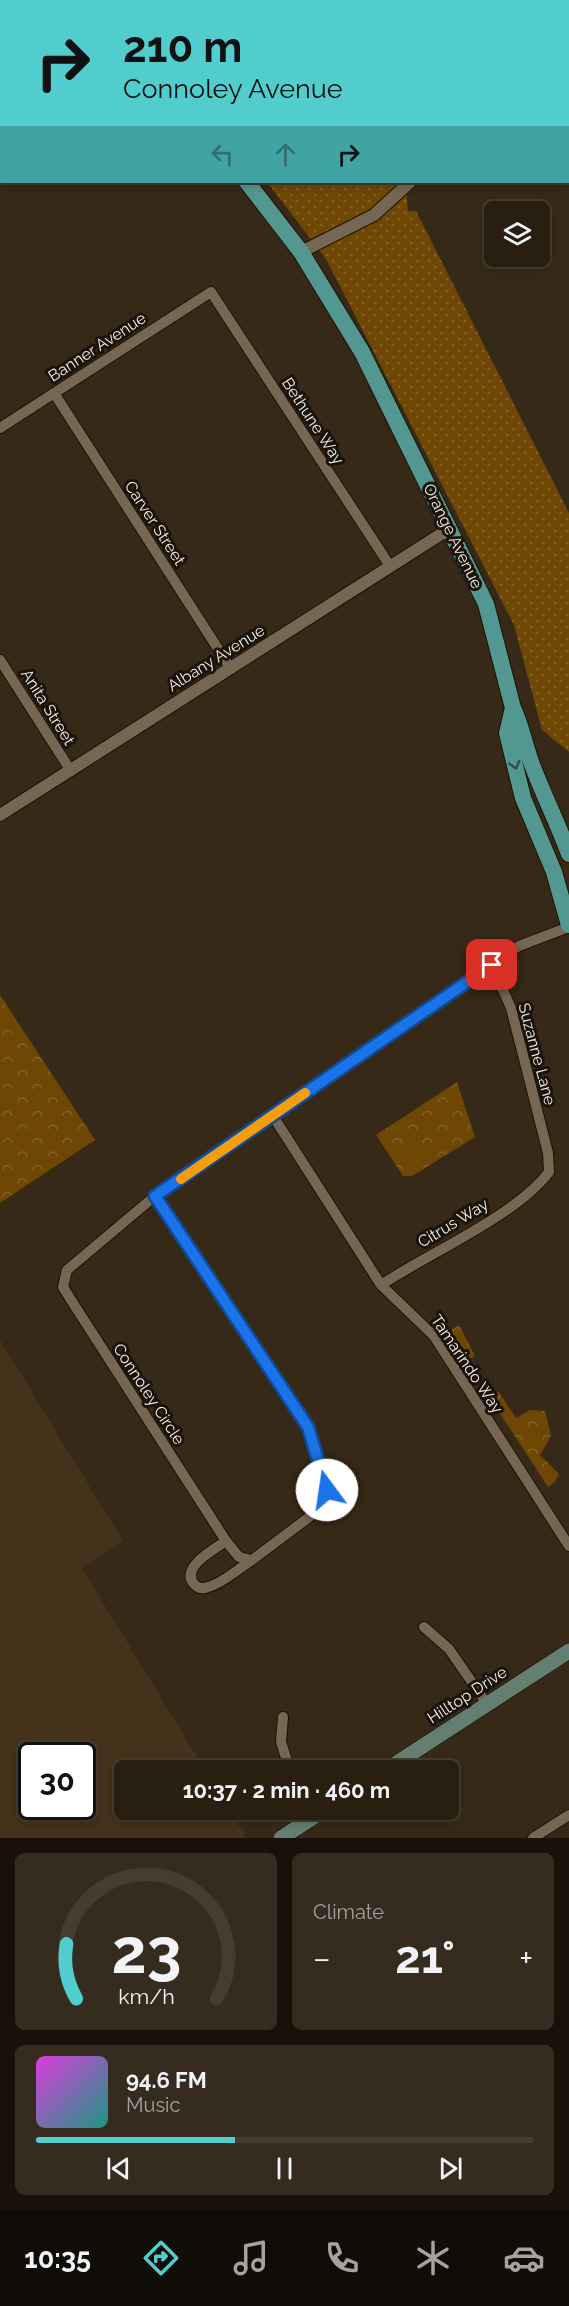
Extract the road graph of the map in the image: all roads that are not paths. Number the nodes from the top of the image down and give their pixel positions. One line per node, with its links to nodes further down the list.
1 (248, 183): 3 (main road, Orange Avenue)
2 (409, 183): 3 (street)
3 (301, 252): 7 (main road, Orange Avenue)
4 (212, 292): 5 (street, Banner Avenue); 8 (street, Bethune Way)
5 (54, 393): 6 (street, Banner Avenue); 10 (street, Carver Street)
6 (0, 428)
7 (449, 529): 8 (street, Albany Avenue); 11 (main road, Orange Avenue)
8 (390, 566): 10 (street, Albany Avenue)
9 (0, 660): 12 (street, Anita Street)
10 (231, 669): 12 (street, Albany Avenue)
11 (513, 708): 14 (main road); 15 (main road, Orange Avenue, one-way to 15)
12 (71, 771): 13 (street, Albany Avenue)
13 (0, 815)
14 (569, 854)
15 (569, 926): 16 (street)
16 (488, 968): 17 (street); 18 (street, Suzanne Lane)
17 (273, 1116): 19 (street); 20 (street, Tamarindo Way)
18 (539, 1185): 20 (street, Citrus Way)
19 (155, 1196): 21 (street, Connoley Circle); 23 (street)
20 (381, 1284): 22 (street, Tamarindo Way)
21 (226, 1541): 23 (street, Connoley Circle); 23 (street)
22 (569, 1546)
23 (252, 1560)
24 (424, 1627): 26 (street)
25 (569, 1651): 26 (main road, Hilltop Drive)
26 (487, 1704): 29 (main road, Hilltop Drive)
27 (283, 1717): 28 (street)
28 (287, 1760)
29 (401, 1760)
30 (569, 1815): 33 (street)
31 (306, 1820): 32 (main road)
32 (281, 1838)
33 (533, 1838)

